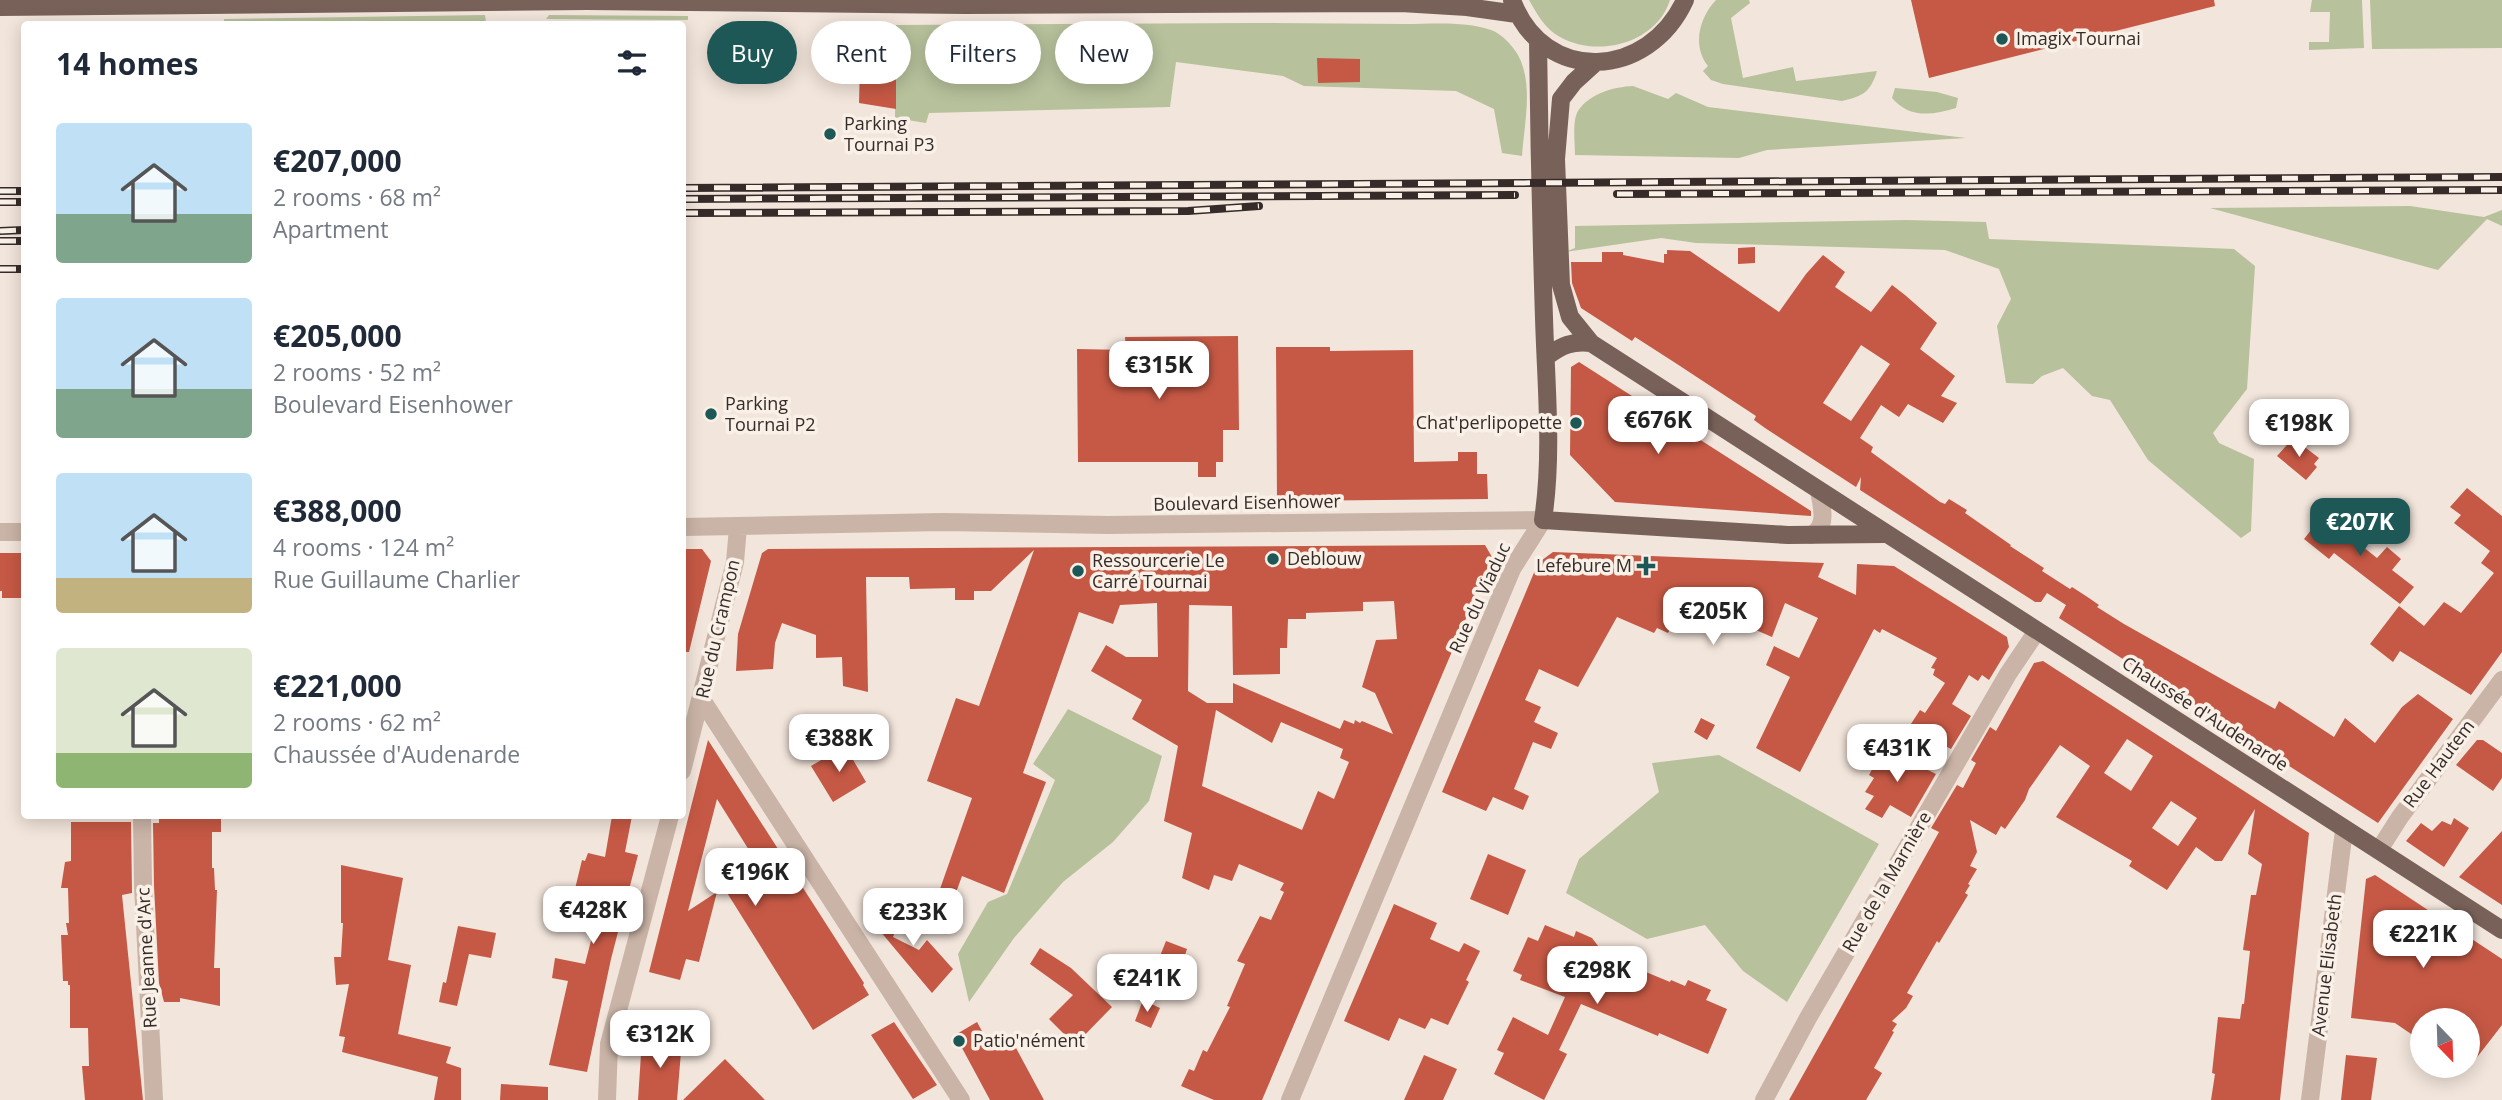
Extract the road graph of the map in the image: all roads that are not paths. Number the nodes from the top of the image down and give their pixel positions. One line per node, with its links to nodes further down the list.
1 (1685, 0): 8 (main road)
2 (375, 2): 3 (main road); 5 (main road)
3 (488, 2): 4 (main road)
4 (878, 2): 6 (main road)
5 (0, 7)
6 (1514, 7): 7 (main road)
7 (1538, 40): 8 (main road); 10 (main road, Rue du Viaduc)
8 (1596, 62): 9 (main road)
9 (1591, 343): 10 (main road); 11 (main road, Chaussée d'Audenarde)
10 (1546, 357): 12 (main road, Rue du Viaduc)
11 (1819, 491): 17 (main road, Chaussée d'Audenarde); 18 (street)
12 (1543, 520): 14 (street, Boulevard Eisenhower); 18 (main road, Boulevard Eisenhower); 31 (street, Rue du Viaduc)
13 (686, 527): 14 (street, Boulevard Eisenhower)
14 (738, 527): 21 (street, Rue du Crampon)
15 (0, 532): 16 (street)
16 (21, 532)
17 (1884, 534): 18 (main road); 19 (main road, Chaussée d'Audenarde)
18 (1811, 535)
19 (2037, 631): 25 (main road, Chaussée d'Audenarde); 32 (street, Rue de la Marnière)
20 (2502, 680): 26 (street, Rue Hautem)
21 (702, 700): 22 (street, Rue du Crampon); 30 (street)
22 (686, 757)
23 (142, 819): 28 (street, Rue Jeanne d'Arc)
24 (669, 819): 29 (street)
25 (2344, 830): 26 (main road, Chaussée d'Audenarde); 33 (street, Avenue Elisabeth)
26 (2379, 850): 27 (main road, Chaussée d'Audenarde)
27 (2502, 930)
28 (154, 1100)
29 (607, 1100)
30 (961, 1100)
31 (1290, 1100)
32 (1764, 1100)
33 (2310, 1100)

